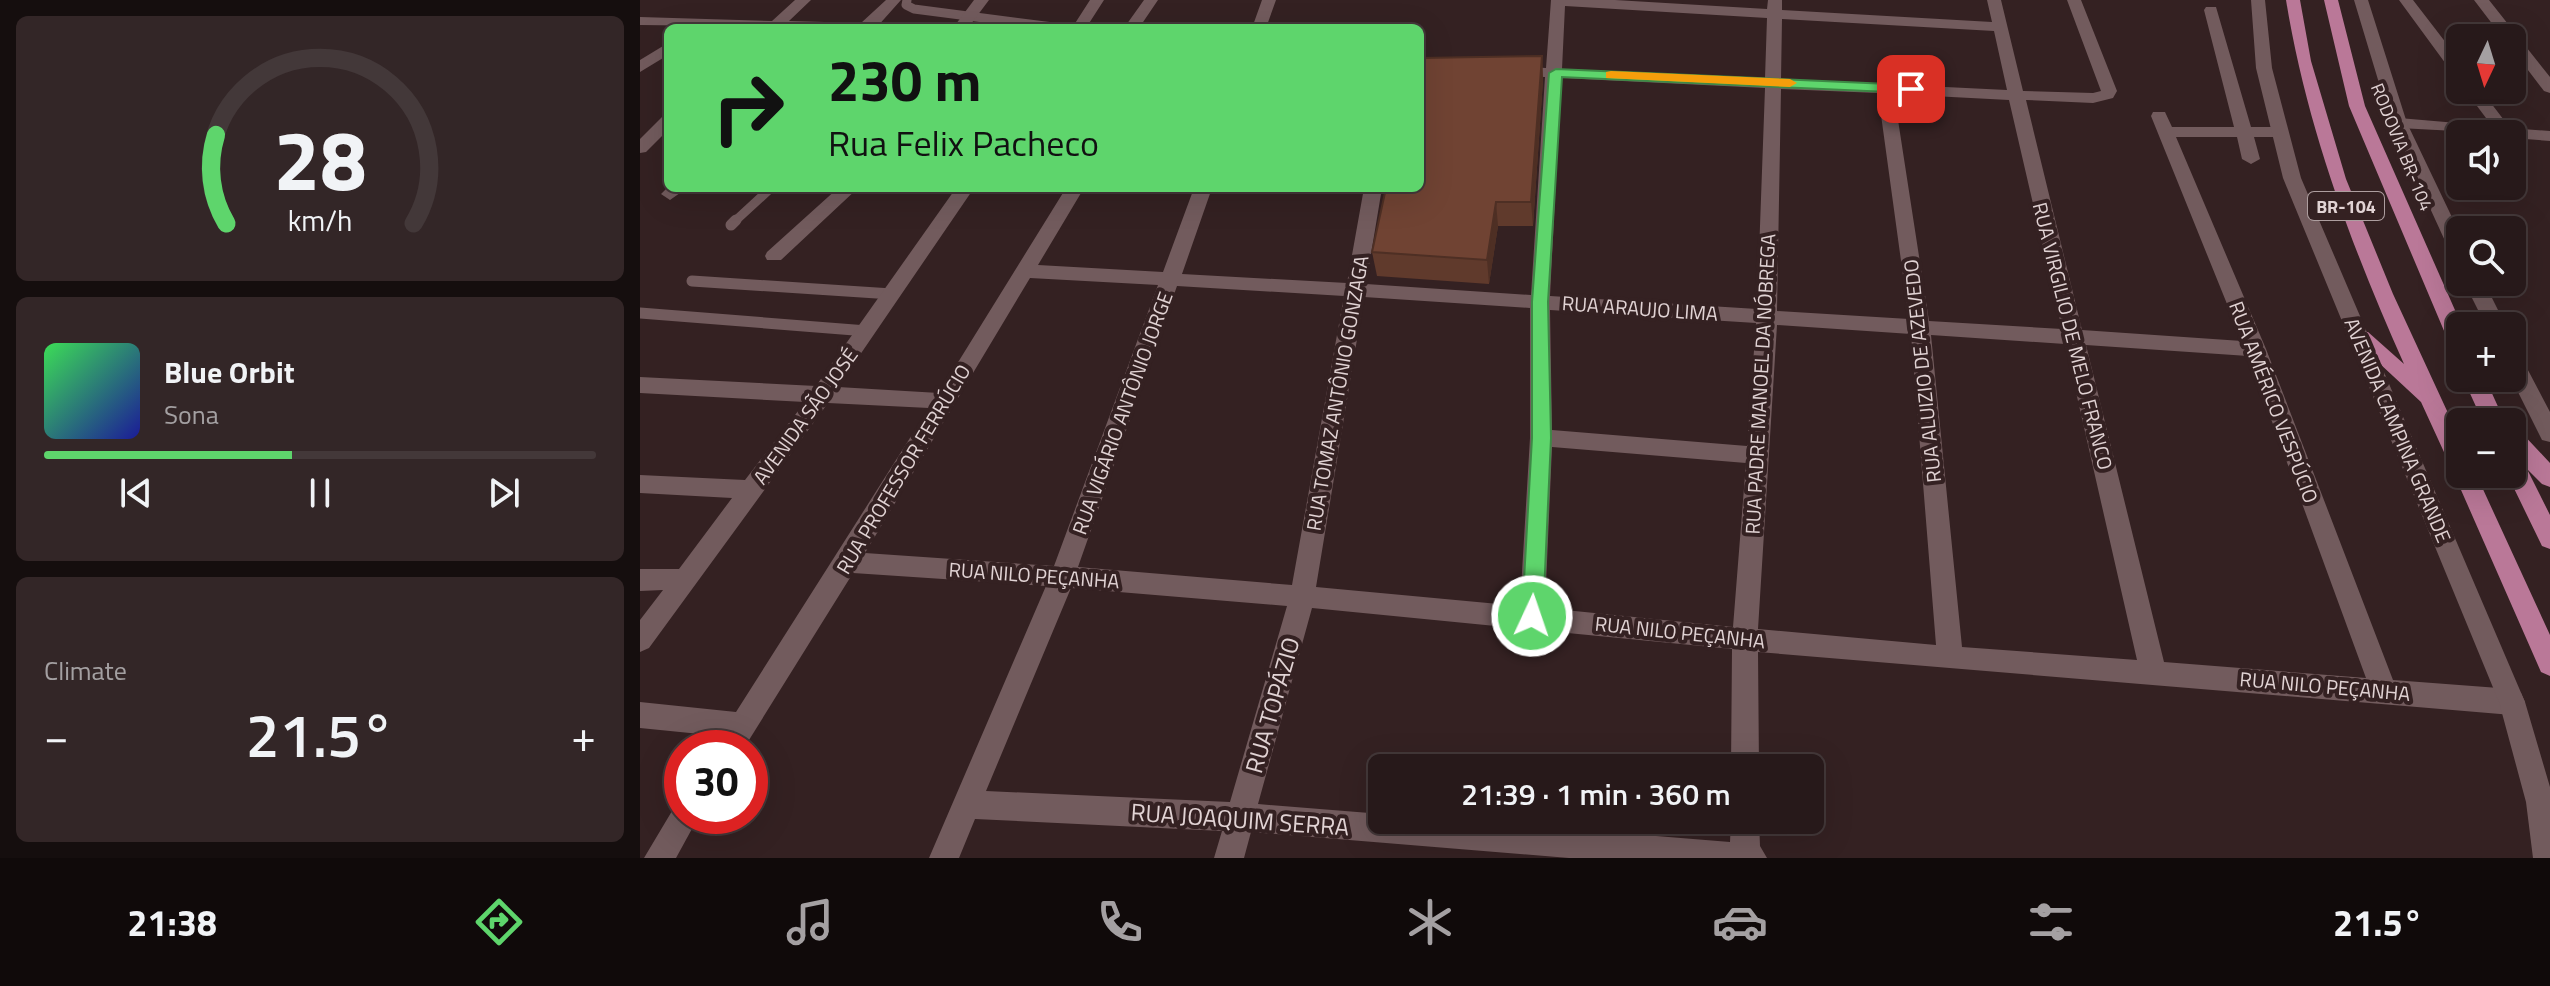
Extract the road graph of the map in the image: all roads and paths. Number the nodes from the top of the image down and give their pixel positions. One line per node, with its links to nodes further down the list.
1 (804, 0): 22 (street)
2 (894, 0): 23 (street)
3 (907, 0): 20 (lane)
4 (982, 0): 20 (street)
5 (1097, 0): 25 (street)
6 (1151, 0): 26 (street)
7 (1269, 0): 27 (street)
8 (1994, 0): 29 (street, RUA VIRGILIO DE MELO FRANCO)
9 (2074, 0): 39 (street)
10 (2293, 0): 78 (highway, BR-104)
11 (2361, 0): 42 (street)
12 (2406, 0): 31 (street)
13 (2481, 0): 28 (street)
14 (1558, 1): 17 (street); 35 (street)
15 (2331, 4): 67 (highway, RODOVIA BR-104 / BR-104)
16 (2254, 5): 45 (street, AVENIDA CAMPINA GRANDE)
17 (1775, 8): 29 (street); 36 (street, RUA PADRE MANOEL DA NÓBREGA)
18 (2211, 10): 46 (street)
19 (640, 21): 21 (street)
20 (965, 22): 24 (lane)
21 (686, 24)
22 (777, 24)
23 (871, 24)
24 (997, 24)
25 (1082, 24)
26 (1134, 24)
27 (1260, 24)
28 (2500, 24)
29 (2000, 27): 39 (street, RUA VIRGILIO DE MELO FRANCO)
30 (664, 51): 33 (street)
31 (2446, 53)
32 (2526, 57): 38 (street)
33 (640, 67)
34 (1495, 70): 35 (street)
35 (1556, 73): 36 (street); 65 (street)
36 (1774, 82): 37 (street); 68 (street, RUA PADRE MANOEL DA NÓBREGA)
37 (1885, 88): 39 (street); 69 (street, RUA ALUIZIO DE AZEVEDO)
38 (2550, 88)
39 (2014, 95): 71 (street, RUA VIRGILIO DE MELO FRANCO)
40 (2484, 104): 41 (street)
41 (2496, 120)
42 (2399, 123): 44 (street); 57 (street)
43 (664, 125): 49 (street)
44 (2446, 127)
45 (2278, 132): 46 (street); 72 (street, AVENIDA CAMPINA GRANDE)
46 (2246, 133): 50 (street); 73 (street, RUA AMÉRICO VESPÚCIO)
47 (2526, 134): 48 (street)
48 (2550, 136)
49 (640, 148)
50 (2251, 159)
51 (767, 192): 58 (lane)
52 (845, 192): 59 (street)
53 (962, 192): 64 (street, AVENIDA SÃO JOSÉ)
54 (1072, 192): 60 (street, RUA PROFESSOR FERRÚCIO)
55 (1202, 192): 61 (street, RUA VIGÁRIO ANTÔNIO JORGE)
56 (1372, 192): 63 (street, RUA TOMAZ ANTÔNIO GONZAGA)
57 (2446, 224)
58 (731, 225)
59 (774, 256)
60 (1023, 271): 61 (street, RUA ARAUJO LIMA); 77 (street, RUA PROFESSOR FERRÚCIO)
61 (1171, 280): 63 (street, RUA ARAUJO LIMA); 91 (street, RUA VIGÁRIO ANTÔNIO JORGE)
62 (692, 281): 64 (lane)
63 (1354, 290): 65 (street, RUA ARAUJO LIMA); 94 (street, RUA TOMAZ ANTÔNIO GONZAGA)
64 (892, 294): 70 (street, AVENIDA SÃO JOSÉ)
65 (1540, 302): 68 (street, RUA ARAUJO LIMA); 81 (street)
66 (640, 313): 70 (lane)
67 (2446, 313)
68 (1767, 317): 69 (street, RUA ARAUJO LIMA); 83 (street, RUA PADRE MANOEL DA NÓBREGA)
69 (1920, 325): 71 (street, RUA ARAUJO LIMA); 98 (street, RUA ALUIZIO DE AZEVEDO)
70 (867, 331): 76 (street, AVENIDA SÃO JOSÉ)
71 (2074, 336): 73 (street, RUA ARAUJO LIMA); 100 (street, RUA VIRGILIO DE MELO FRANCO)
72 (2361, 337): 78 (highway); 102 (street, AVENIDA CAMPINA GRANDE)
73 (2256, 349): 101 (street, RUA AMÉRICO VESPÚCIO)
74 (640, 385): 76 (street)
75 (2526, 386): 80 (street)
76 (821, 396): 77 (street); 88 (street, AVENIDA SÃO JOSÉ)
77 (944, 401): 90 (street, RUA PROFESSOR FERRÚCIO)
78 (2432, 401): 79 (highway, BR-104)
79 (2446, 432)
80 (2550, 434)
81 (1541, 438): 83 (street); 95 (street)
82 (2526, 452): 84 (highway)
83 (1756, 455): 96 (street, RUA PADRE MANOEL DA NÓBREGA)
84 (2550, 478)
85 (640, 484): 88 (street)
86 (2471, 488): 99 (highway)
87 (2525, 488): 89 (highway)
88 (750, 490): 92 (street, AVENIDA SÃO JOSÉ)
89 (2550, 539)
90 (847, 562): 91 (street, RUA NILO PEÇANHA); 105 (street, RUA PROFESSOR FERRÚCIO)
91 (1063, 575): 94 (street, RUA NILO PEÇANHA); 107 (street, RUA VIGÁRIO ANTÔNIO JORGE)
92 (684, 579): 93 (street); 97 (street, AVENIDA SÃO JOSÉ)
93 (640, 580)
94 (1302, 599): 95 (street, RUA NILO PEÇANHA); 108 (street, RUA TOPÁZIO)
95 (1532, 616): 96 (street, RUA NILO PEÇANHA)
96 (1745, 639): 98 (street, RUA NILO PEÇANHA); 106 (street, RUA PADRE MANOEL DA NÓBREGA)
97 (640, 640)
98 (1950, 655): 100 (street, RUA NILO PEÇANHA)
99 (2550, 664)
100 (2153, 672): 101 (street, RUA NILO PEÇANHA)
101 (2384, 691): 102 (street, RUA NILO PEÇANHA)
102 (2512, 702): 116 (street, AVENIDA CAMPINA GRANDE)
103 (640, 715): 104 (street)
104 (708, 730)
105 (739, 730)
106 (1745, 754)
107 (967, 804): 108 (street, RUA JOAQUIM SERRA); 112 (street, RUA VIGÁRIO ANTÔNIO JORGE)
108 (1240, 817): 113 (street, RUA TOPÁZIO); 114 (street, RUA JOAQUIM SERRA)
109 (674, 834): 111 (street)
110 (1745, 834): 114 (street)
111 (659, 858)
112 (944, 858)
113 (1229, 858)
114 (1745, 858): 115 (street, RUA JOAQUIM SERRA)
115 (1752, 858)
116 (2548, 858)

